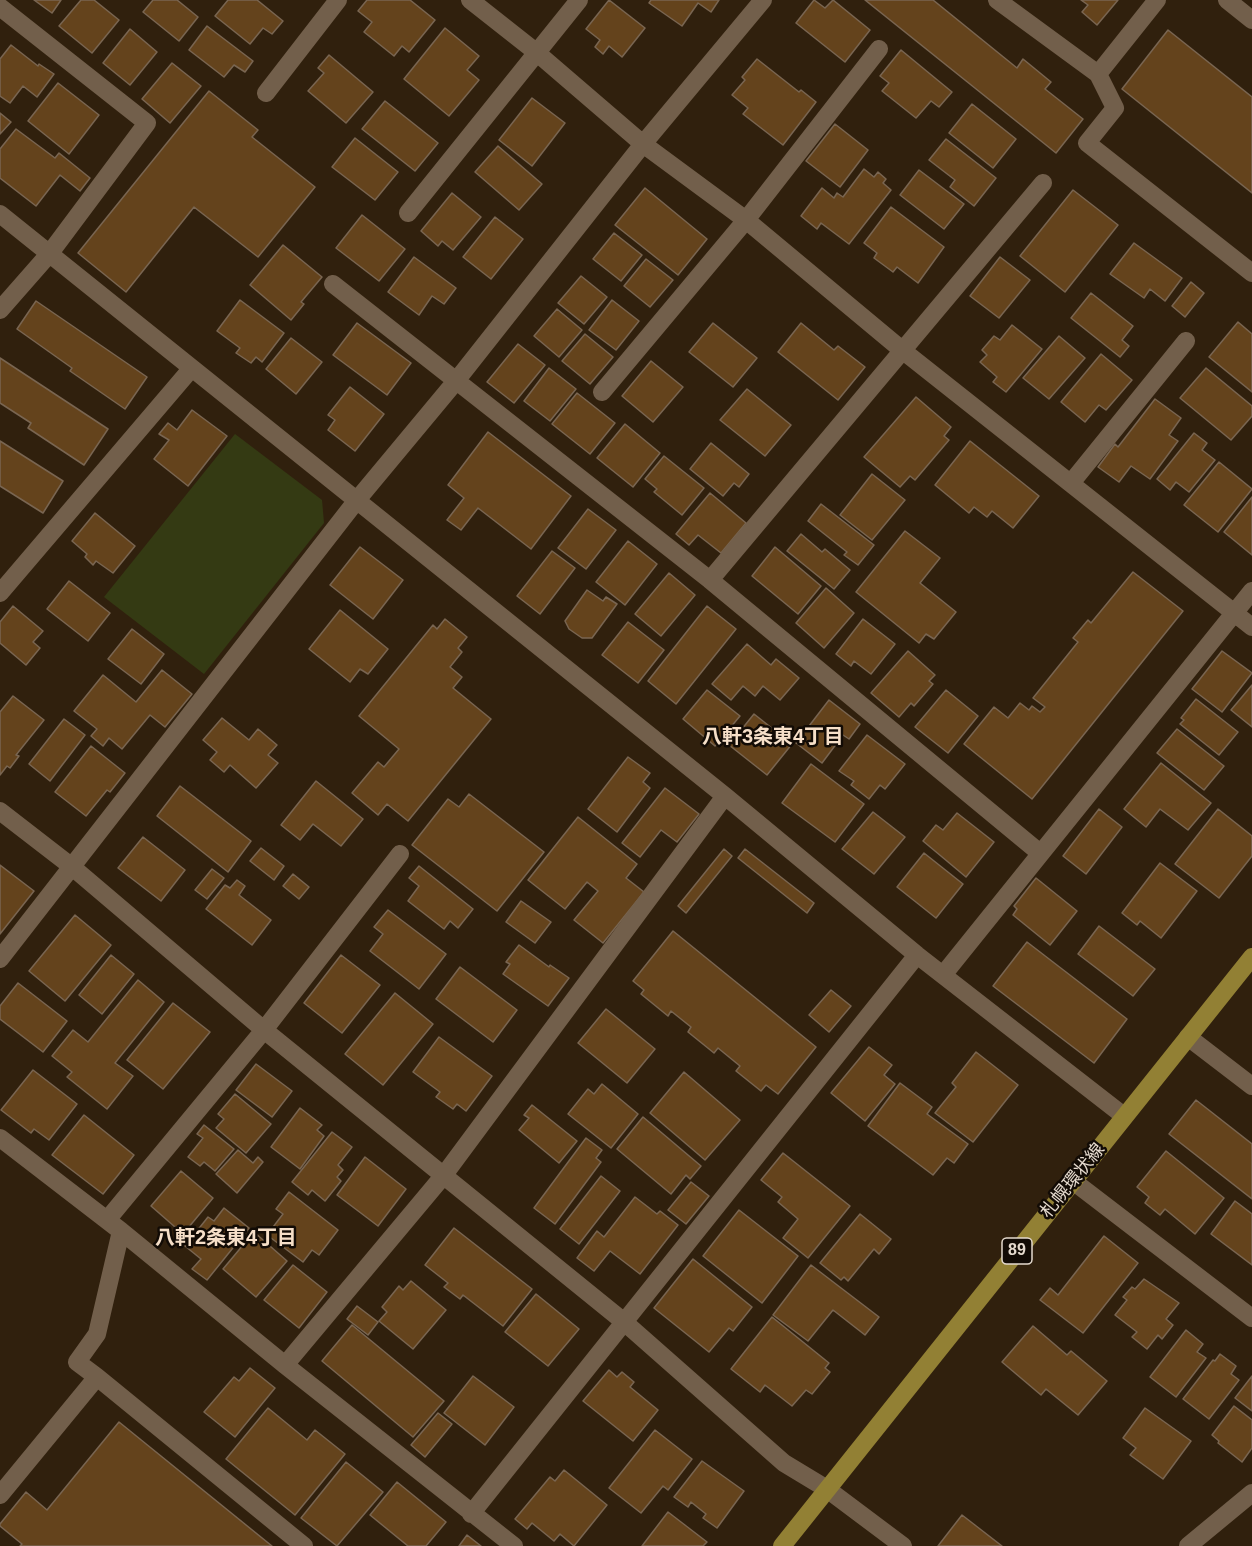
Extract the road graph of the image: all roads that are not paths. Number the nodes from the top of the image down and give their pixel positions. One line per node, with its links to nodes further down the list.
1 (338, 0): 13 (street)
2 (470, 0): 11 (street)
3 (579, 0): 11 (street)
4 (763, 0): 14 (street)
5 (997, 0): 12 (street)
6 (1157, 0): 12 (street)
7 (1227, 0): 9 (street)
8 (0, 7): 19 (street)
9 (1252, 20)
10 (879, 49): 18 (street)
11 (536, 52): 14 (street); 16 (street)
12 (1098, 74): 20 (street)
13 (266, 93)
14 (643, 144): 18 (street); 26 (street)
15 (1043, 183): 24 (street)
16 (408, 213)
17 (0, 214): 19 (street)
18 (746, 220): 24 (street); 27 (street)
19 (50, 253): 22 (street); 25 (street)
20 (1252, 273)
21 (333, 284): 26 (street)
22 (0, 310)
23 (1186, 341): 28 (street)
24 (902, 350): 28 (street); 30 (street)
25 (191, 369): 29 (street); 32 (street)
26 (456, 381): 29 (street); 30 (street)
27 (602, 392)
28 (1071, 483): 33 (street)
29 (357, 500): 35 (street); 39 (street)
30 (710, 580): 37 (street)
31 (1252, 591): 33 (street)
32 (0, 593)
33 (1235, 614): 34 (street); 37 (street)
34 (1252, 627)
35 (725, 796): 40 (street); 49 (street)
36 (0, 811): 39 (street)
37 (1040, 853): 43 (street)
38 (400, 854): 44 (street)
39 (71, 866): 42 (street); 44 (street)
40 (917, 955): 43 (street); 54 (street)
41 (1252, 957): 45 (main road, 札幌環状線 / 89)
42 (0, 959)
43 (943, 975): 47 (street)
44 (264, 1030): 49 (street); 51 (street)
45 (1188, 1037): 46 (street); 47 (main road, 札幌環状線 / 89)
46 (1252, 1086)
47 (1124, 1116): 50 (main road, 札幌環状線 / 89)
48 (0, 1138): 51 (street)
49 (444, 1175): 54 (street); 55 (street)
50 (1073, 1181): 53 (street); 58 (main road, 札幌環状線 / 89)
51 (107, 1220): 52 (street)
52 (121, 1231): 55 (street); 56 (street)
53 (1252, 1318)
54 (623, 1321): 58 (street); 60 (street)
55 (285, 1365): 60 (street)
56 (98, 1377): 57 (street); 61 (street)
57 (3, 1486)
58 (827, 1489): 63 (main road, 札幌環状線 / 89); 64 (street)
59 (1252, 1493): 65 (street)
60 (471, 1514): 62 (street)
61 (304, 1546)
62 (514, 1546)
63 (782, 1546)
64 (903, 1546)
65 (1188, 1546)

